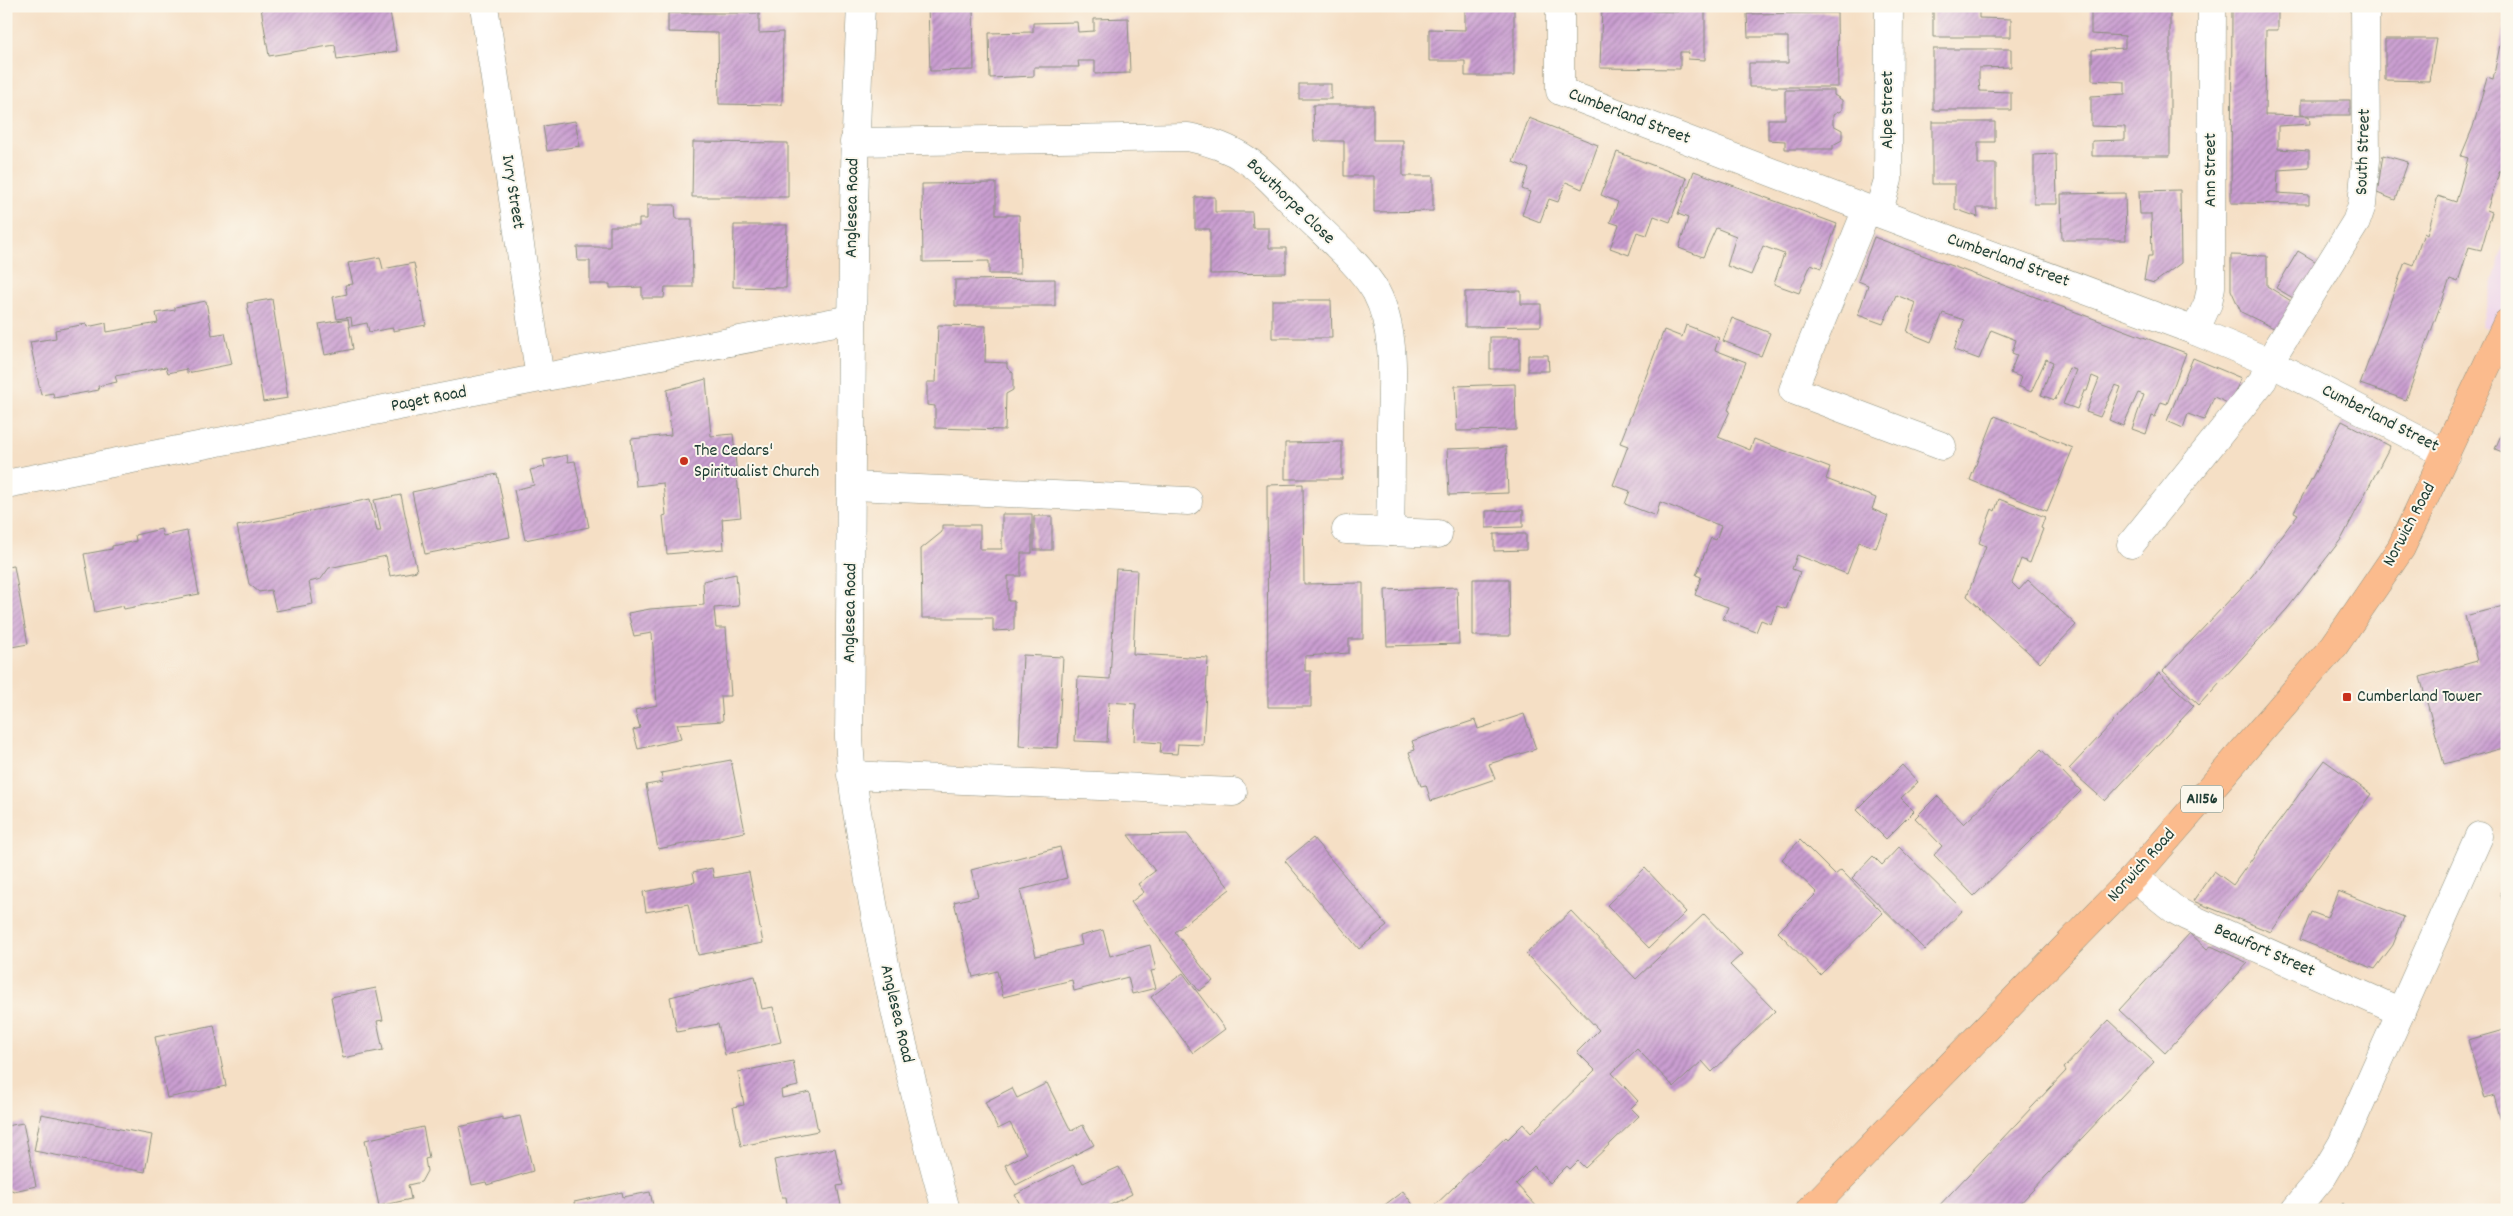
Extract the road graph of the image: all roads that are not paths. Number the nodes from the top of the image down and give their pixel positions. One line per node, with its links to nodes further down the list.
1 (484, 6): 13 (street, Ivry Street)
2 (861, 6): 7 (street, Anglesea Road)
3 (1560, 6): 8 (street, Cumberland Street)
4 (1889, 6): 8 (street, Alpe Street)
5 (2212, 6): 11 (street, Ann Street)
6 (2365, 6): 12 (street, South Street)
7 (854, 142): 9 (street, Anglesea Road); 20 (street, Bowthorpe Close)
8 (1872, 211): 11 (street, Cumberland Street); 14 (street, Alpe Street)
9 (852, 319): 13 (street, Paget Road); 17 (street, Anglesea Road)
10 (2507, 324): 15 (main road, Norwich Road / A1156)
11 (2196, 331): 12 (street, Cumberland Street)
12 (2270, 362): 15 (street, Cumberland Street); 22 (street, South Street)
13 (540, 378): 16 (street, Paget Road)
14 (1942, 446)
15 (2446, 454): 26 (main road, Norwich Road / A1156)
16 (6, 484)
17 (852, 486): 18 (street); 23 (street, Anglesea Road)
18 (1188, 501)
19 (1346, 530): 20 (street)
20 (1390, 532): 21 (street)
21 (1438, 534)
22 (2131, 544)
23 (851, 775): 24 (street); 28 (street, Anglesea Road)
24 (1233, 792)
25 (2479, 836): 27 (street)
26 (2134, 877): 27 (street, Beaufort Street); 29 (main road, Norwich Road / A1156)
27 (2401, 1012): 30 (street)
28 (946, 1210)
29 (1810, 1210)
30 (2295, 1210)

